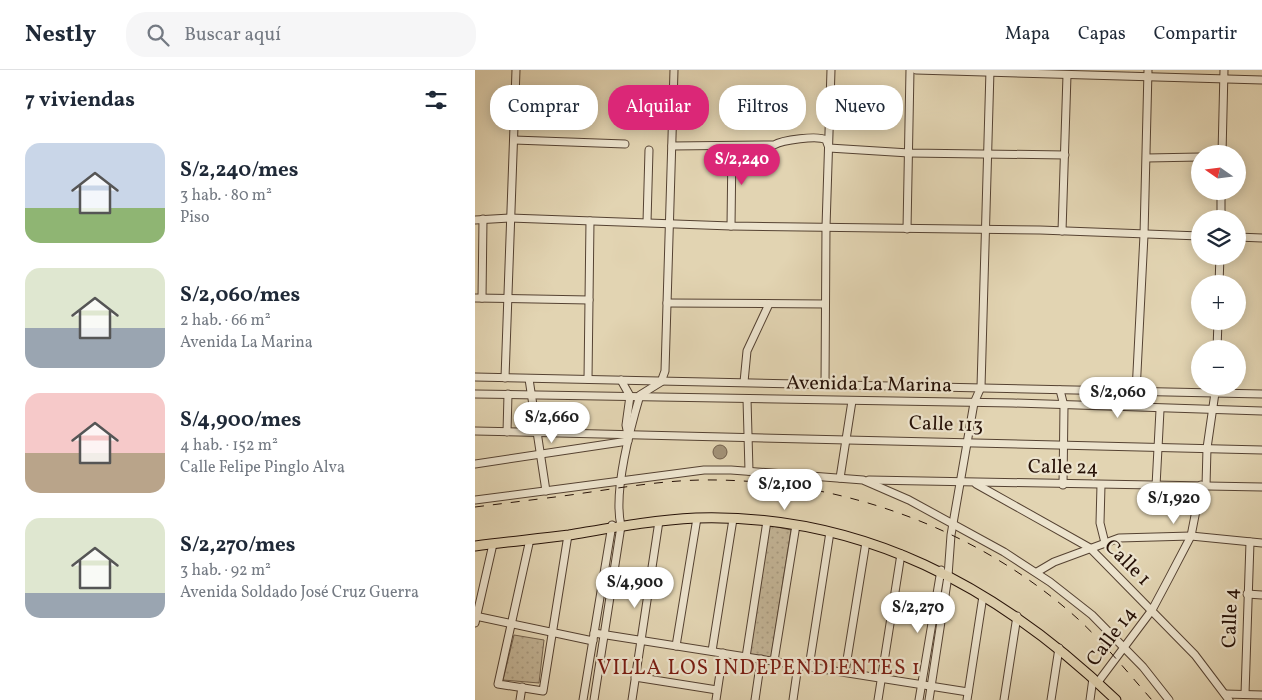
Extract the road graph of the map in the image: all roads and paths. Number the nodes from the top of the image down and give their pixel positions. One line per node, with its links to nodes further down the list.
1 (516, 70): 13 (street)
2 (674, 70): 16 (street)
3 (831, 70): 18 (street)
4 (910, 70): 20 (street)
5 (916, 70): 7 (street)
6 (1224, 70): 11 (street)
7 (990, 72): 10 (street); 21 (street)
8 (1117, 73): 9 (street); 10 (street)
9 (1148, 73): 11 (street); 23 (street)
10 (1067, 75): 22 (street)
11 (1224, 80): 12 (street); 15 (street)
12 (1262, 80)
13 (513, 140): 14 (street); 25 (street)
14 (625, 144)
15 (1222, 145)
16 (672, 146): 17 (street); 29 (street)
17 (732, 147): 18 (street); 30 (street)
18 (829, 148): 20 (street); 31 (street)
19 (649, 150): 28 (street)
20 (909, 153): 21 (street); 32 (street)
21 (987, 153): 22 (street); 33 (street)
22 (1065, 155): 34 (street)
23 (1147, 158): 24 (street); 35 (street)
24 (1191, 158)
25 (510, 218): 26 (street); 27 (street); 40 (street)
26 (479, 219): 39 (street)
27 (590, 221): 28 (street); 41 (street)
28 (647, 222): 29 (street)
29 (669, 222): 30 (street); 42 (street)
30 (731, 226): 31 (street)
31 (826, 227): 32 (street); 44 (street)
32 (907, 229): 33 (street)
33 (984, 231): 34 (street); 53 (street)
34 (1062, 231): 35 (street)
35 (1144, 235): 36 (street); 56 (street)
36 (1191, 236)
37 (1246, 237): 38 (street)
38 (1262, 238)
39 (479, 298): 40 (street)
40 (508, 299): 41 (street); 46 (street)
41 (589, 300): 48 (street)
42 (667, 303): 43 (street); 50 (street)
43 (769, 304): 44 (street); 51 (street)
44 (825, 304): 52 (street)
45 (475, 377): 46 (street, Avenida La Marina)
46 (505, 378): 47 (street, Avenida La Marina)
47 (529, 379): 48 (street, Avenida La Marina); 63 (street)
48 (588, 379): 49 (street, Avenida La Marina)
49 (621, 380): 50 (street, Avenida La Marina); 64 (street)
50 (661, 382): 51 (street, Avenida La Marina); 61 (street)
51 (744, 382): 52 (street, Avenida La Marina)
52 (825, 385): 53 (street, Avenida La Marina)
53 (981, 387): 54 (street, Avenida La Marina); 67 (street)
54 (1060, 390): 56 (street, Avenida La Marina); 68 (street)
55 (1191, 390): 56 (street, Avenida La Marina)
56 (1136, 392)
57 (1246, 392): 60 (street, Avenida La Marina)
58 (475, 394): 59 (street, Avenida La Marina)
59 (508, 394): 63 (street, Avenida La Marina); 73 (street)
60 (1262, 394)
61 (640, 395): 64 (street, Avenida La Marina); 65 (street, Avenida La Marina); 76 (street)
62 (1215, 395): 70 (street, Calle 14)
63 (532, 396): 64 (street, Avenida La Marina); 74 (street)
64 (630, 396): 76 (street)
65 (747, 399): 66 (street, Avenida La Marina); 75 (street)
66 (852, 401): 67 (street, Avenida La Marina); 77 (street)
67 (974, 403): 68 (street, Avenida La Marina); 78 (street)
68 (1064, 406): 69 (street, Avenida La Marina); 79 (street)
69 (1160, 410): 70 (street, Avenida La Marina); 80 (street)
70 (1212, 410): 71 (street, Avenida La Marina); 81 (street, Calle 14)
71 (1262, 411)
72 (475, 431): 73 (street)
73 (507, 432): 74 (street)
74 (539, 433): 76 (street); 83 (street)
75 (747, 437): 76 (street, Calle 113); 77 (street, Calle 113); 85 (street)
76 (628, 438): 83 (street); 88 (street)
77 (846, 439): 78 (street, Calle 113); 86 (street)
78 (967, 442): 79 (street, Calle 113); 89 (street)
79 (1064, 445): 80 (street, Calle 113); 91 (street)
80 (1158, 446): 81 (street, Calle 113); 93 (street)
81 (1207, 448): 82 (street, Calle 113); 94 (street, Calle 14)
82 (1262, 450)
83 (542, 456): 84 (street); 96 (street)
84 (475, 464)
85 (749, 471): 86 (street); 88 (street)
86 (840, 478): 87 (street)
87 (863, 480): 89 (street, Calle 24); 103 (street)
88 (622, 481): 96 (street); 98 (street)
89 (960, 481): 90 (street, Calle 24); 103 (street)
90 (974, 482): 91 (street, Calle 24); 117 (street, Calle 1)
91 (1063, 485): 92 (street, Calle 24)
92 (1101, 485): 93 (street, Calle 24); 113 (street)
93 (1156, 486): 94 (street, Calle 24)
94 (1203, 486): 95 (street, Calle 24); 109 (street, Calle 14)
95 (1262, 487)
96 (546, 491): 97 (street)
97 (475, 500)
98 (619, 516): 105 (street); 106 (street)
99 (697, 518): 100 (main road); 101 (main road); 134 (street)
100 (733, 518): 102 (main road); 137 (street)
101 (659, 520): 105 (main road); 133 (street)
102 (767, 521): 104 (main road); 139 (street)
103 (953, 524): 119 (street); 121 (street)
104 (796, 525): 107 (main road); 141 (street)
105 (621, 526): 106 (main road); 131 (street)
106 (610, 528): 108 (main road); 132 (street)
107 (830, 532): 111 (main road); 143 (street)
108 (568, 535): 110 (main road); 130 (street)
109 (1191, 536): 112 (street); 113 (street); 126 (street, Calle 14)
110 (530, 539): 115 (main road); 129 (street)
111 (866, 542): 118 (main road); 144 (street)
112 (1250, 542): 114 (street); 123 (street, Calle 4)
113 (1105, 543): 117 (street)
114 (1262, 543)
115 (493, 544): 116 (main road); 128 (street)
116 (475, 546)
117 (1090, 548): 121 (street); 126 (street, Calle 1)
118 (901, 554): 120 (main road); 146 (street)
119 (947, 565): 120 (street); 122 (street)
120 (939, 571): 122 (main road); 148 (street)
121 (1037, 572): 135 (street)
122 (948, 576): 125 (main road); 149 (street)
123 (1247, 594): 124 (street); 153 (street, Calle 4)
124 (1262, 595)
125 (983, 596): 127 (main road); 152 (street)
126 (1152, 610): 135 (street, Calle 14); 155 (street, Calle 1)
127 (1017, 616): 136 (main road); 167 (street)
128 (475, 619): 129 (street)
129 (511, 624): 130 (street); 150 (street)
130 (552, 632): 132 (street); 150 (street)
131 (604, 634): 132 (street); 133 (street); 158 (street)
132 (593, 637): 157 (street)
133 (641, 640): 134 (street); 145 (street)
134 (676, 646): 137 (street)
135 (1123, 647): 147 (street, Calle 14); 171 (street)
136 (1059, 648): 147 (main road); 168 (street)
137 (712, 651): 138 (street)
138 (723, 653): 139 (street); 151 (street)
139 (747, 657): 140 (street)
140 (761, 659): 141 (street); 161 (street)
141 (774, 661): 142 (street)
142 (798, 665): 143 (street); 162 (street)
143 (809, 667): 144 (street)
144 (845, 672): 146 (street)
145 (635, 677): 151 (street); 159 (street)
146 (882, 678): 148 (street); 163 (street)
147 (1096, 680): 169 (street); 170 (main road)
148 (921, 684): 149 (street); 164 (street)
149 (931, 686): 152 (street); 165 (street)
150 (522, 687): 156 (street)
151 (717, 690): 160 (street)
152 (968, 692): 166 (street)
153 (1245, 694): 154 (street); 155 (street)
154 (1262, 695)
155 (1227, 697)
156 (520, 700)
157 (583, 700)
158 (594, 700)
159 (631, 700)
160 (716, 700)
161 (755, 700)
162 (793, 700)
163 (878, 700)
164 (919, 700)
165 (929, 700)
166 (967, 700)
167 (1005, 700)
168 (1051, 700)
169 (1090, 700)
170 (1116, 700)
171 (1169, 700)

